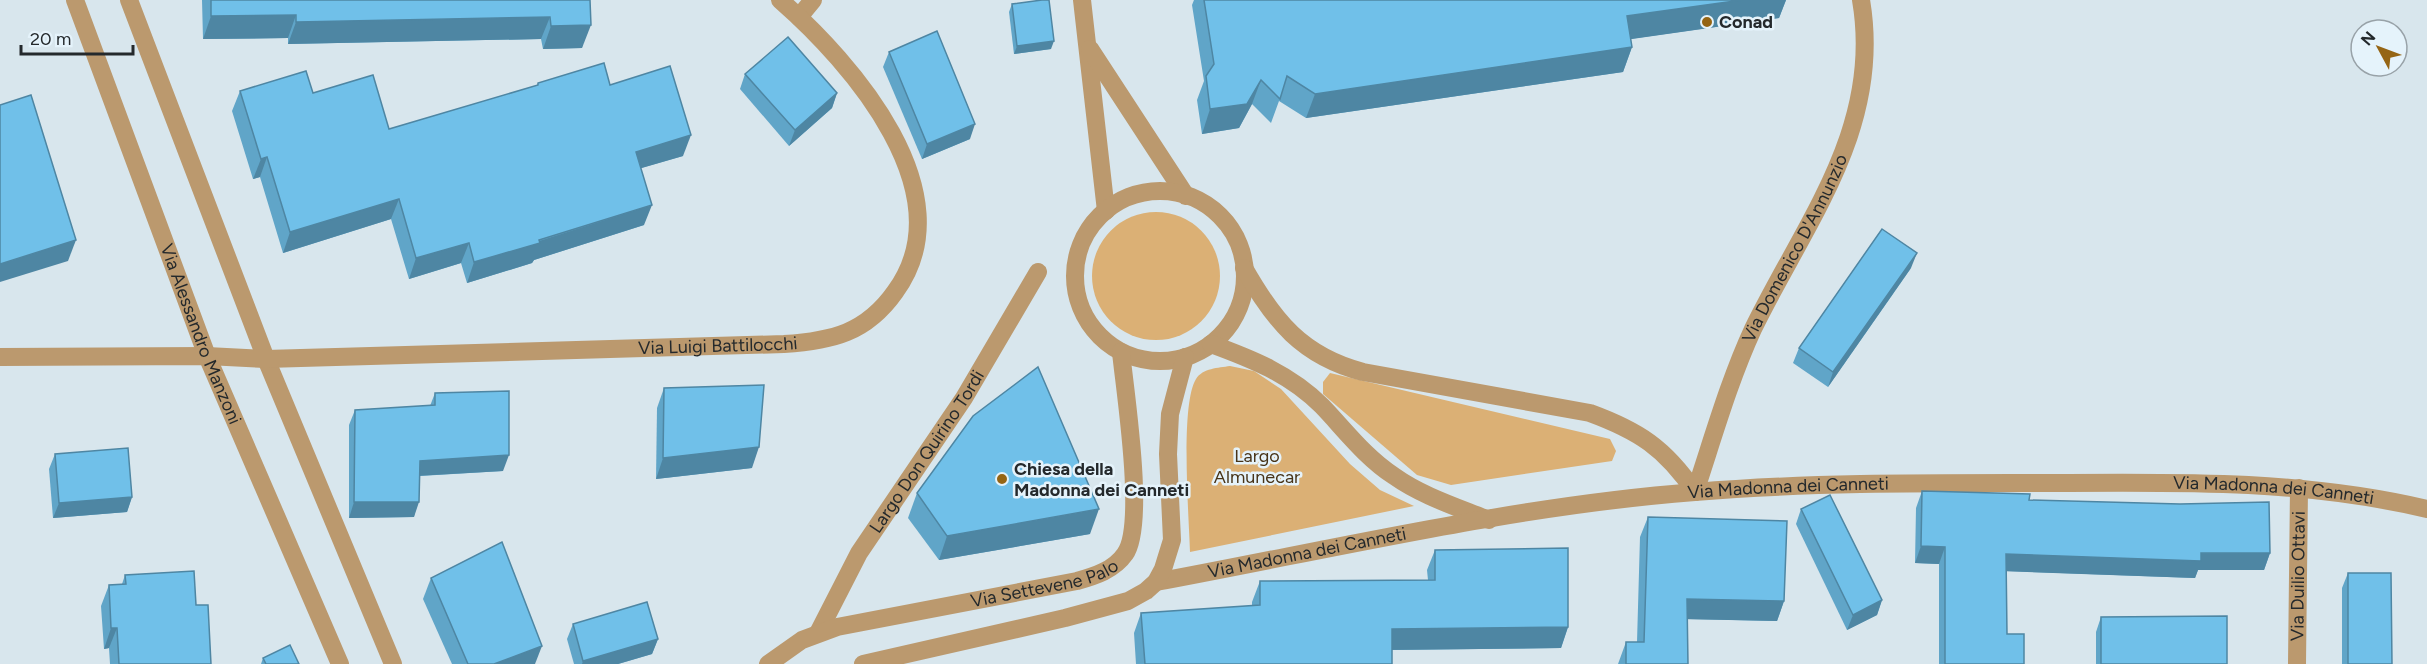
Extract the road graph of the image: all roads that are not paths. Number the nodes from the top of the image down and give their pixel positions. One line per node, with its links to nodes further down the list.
1 (75, 0): 15 (street, Via Alessandro Manzoni)
2 (129, 0): 18 (street)
3 (780, 0): 7 (street, Via Luigi Battilocchi)
4 (813, 0): 7 (street)
5 (1082, 0): 8 (street)
6 (1861, 0): 20 (street, Via Domenico D'Annunzio)
7 (799, 16): 18 (street, Via Luigi Battilocchi)
8 (1088, 45): 9 (street); 10 (street)
9 (1186, 196): 10 (street); 11 (street)
10 (1106, 211): 14 (street)
11 (1244, 267): 13 (street); 20 (street)
12 (1038, 272): 24 (street, Largo Don Quirino Tordi)
13 (1211, 344): 17 (street); 22 (street)
14 (1121, 352): 17 (street); 24 (street, Via Settevene Palo)
15 (207, 356): 16 (street, Via Luigi Battilocchi); 18 (street, Via Luigi Battilocchi); 26 (street, Via Alessandro Manzoni)
16 (0, 357)
17 (1185, 357): 23 (street)
18 (266, 359): 27 (street)
19 (2299, 488): 20 (street, Via Madonna dei Canneti); 21 (street, Via Madonna dei Canneti); 30 (street, Via Duilio Ottavi)
20 (1695, 492): 22 (street, Via Madonna dei Canneti)
21 (2427, 509)
22 (1489, 520): 23 (street, Via Madonna dei Canneti)
23 (1156, 582): 25 (street)
24 (818, 633): 28 (street, Via Settevene Palo)
25 (887, 661): 29 (street)
26 (340, 664)
27 (393, 664)
28 (768, 664)
29 (862, 664)
30 (2297, 664)

